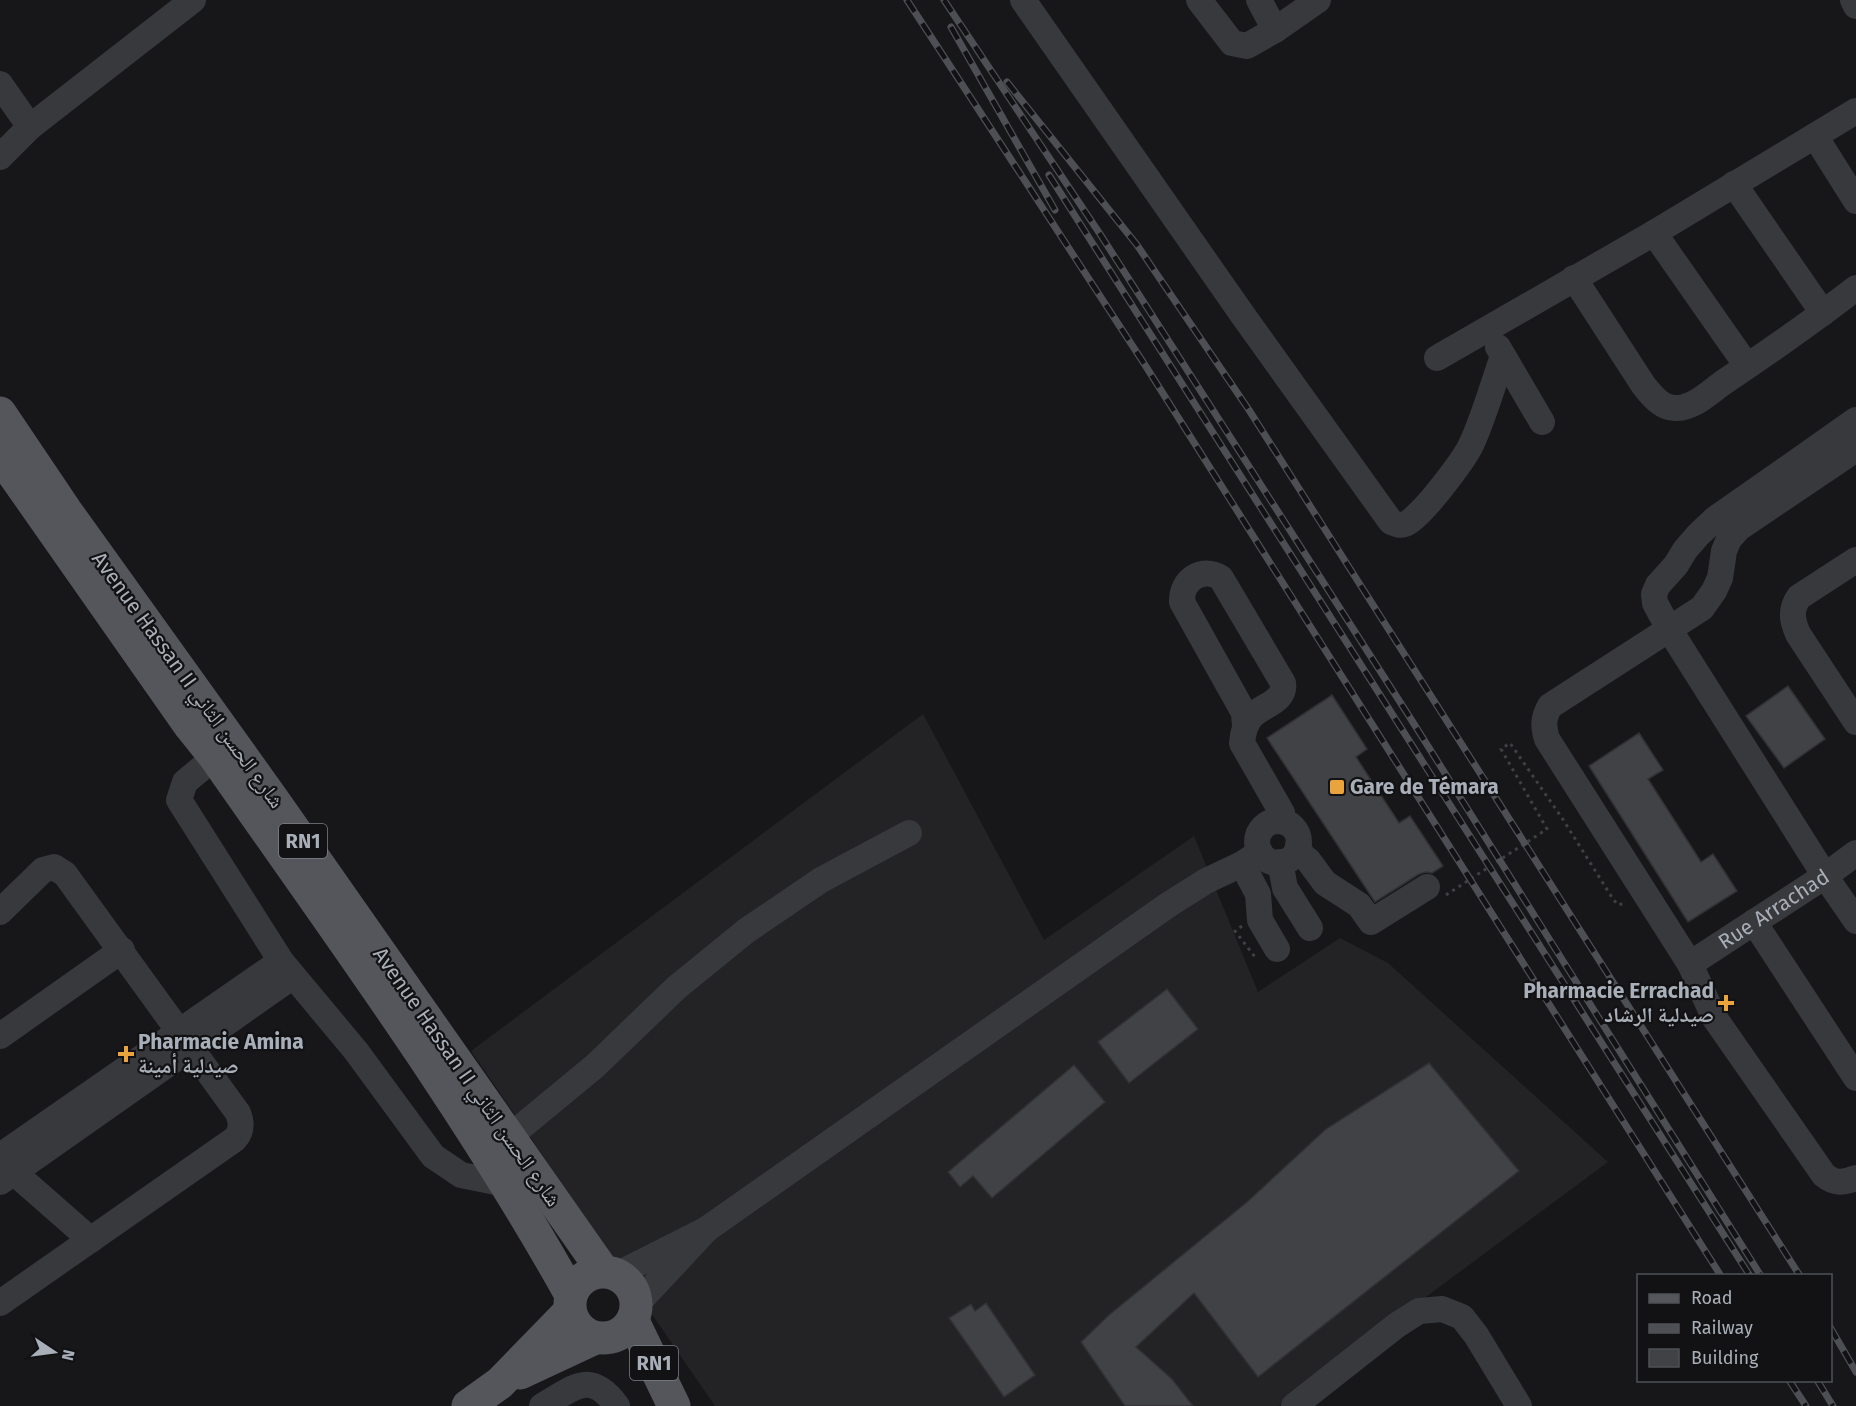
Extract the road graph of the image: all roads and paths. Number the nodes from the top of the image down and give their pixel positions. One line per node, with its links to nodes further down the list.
1 (193, 0): 11 (street)
2 (1023, 0): 21 (street)
3 (1199, 0): 8 (street)
4 (1259, 0): 8 (street)
5 (1318, 0): 8 (street)
6 (1853, 0): 7 (street)
7 (1856, 6)
8 (1275, 30)
9 (0, 84): 11 (street)
10 (1856, 111): 12 (street)
11 (30, 127): 13 (street)
12 (1815, 136): 14 (street); 15 (street)
13 (0, 158)
14 (1734, 184): 16 (street); 19 (street)
15 (1856, 201)
16 (1654, 233): 17 (street); 23 (street)
17 (1574, 278): 20 (street); 23 (street)
18 (1856, 288): 19 (street)
19 (1823, 314): 23 (street)
20 (1488, 328): 21 (street); 22 (street)
21 (1503, 356): 26 (street)
22 (1437, 358)
23 (1747, 366)
24 (0, 413): 52 (main road, Avenue Hassan II شارع الحسن الثاني / RN1)
25 (1856, 420): 30 (street)
26 (1542, 422)
27 (1856, 448): 30 (street)
28 (0, 455): 33 (main road, Avenue Hassan II شارع الحسن الثاني / RN1)
29 (1856, 560): 31 (street)
30 (1670, 629): 38 (street); 47 (street)
31 (1856, 722)
32 (1245, 726): 32 (street); 34 (street)
33 (215, 757): 48 (street); 55 (main road, Avenue Hassan II شارع الحسن الثاني / RN1)
34 (1284, 822): 37 (street); 37 (street)
35 (909, 834): 52 (street)
36 (1856, 853): 38 (street, Rue Arrachad)
37 (1270, 856): 39 (street); 44 (street); 45 (street); 56 (street)
38 (1825, 876): 42 (street); 43 (street, Rue Arrachad)
39 (1436, 891): 40 (path)
40 (1613, 899)
41 (0, 912): 46 (street)
42 (1856, 921)
43 (1754, 922): 47 (street, Rue Arrachad); 51 (street)
44 (1310, 928)
45 (1277, 949)
46 (122, 950): 49 (street); 50 (street)
47 (1690, 964): 54 (street)
48 (287, 969): 50 (street); 55 (street)
49 (0, 1036)
50 (186, 1040): 53 (street); 57 (street)
51 (1856, 1078)
52 (509, 1137): 58 (main road, Avenue Hassan II شارع الحسن الثاني / RN1)
53 (3, 1168): 57 (street)
54 (1856, 1178)
55 (506, 1184): 60 (main road, Avenue Hassan II شارع الحسن الثاني / RN1)
56 (707, 1229): 58 (street); 61 (street)
57 (91, 1240): 59 (street)
58 (610, 1273): 60 (main road); 61 (main road, Avenue Hassan II شارع الحسن الثاني / RN1)
59 (0, 1303)
60 (571, 1303): 61 (main road, Avenue Hassan II شارع الحسن الثاني / RN1); 63 (main road)
61 (619, 1325): 63 (main road); 66 (main road, Avenue Hassan II شارع الحسن الثاني / RN1)
62 (1489, 1356): 67 (street); 68 (street); 69 (street)
63 (492, 1396)
64 (542, 1406): 65 (street)
65 (617, 1406)
66 (673, 1406)
67 (1294, 1406)
68 (1503, 1406)
69 (1519, 1406)

